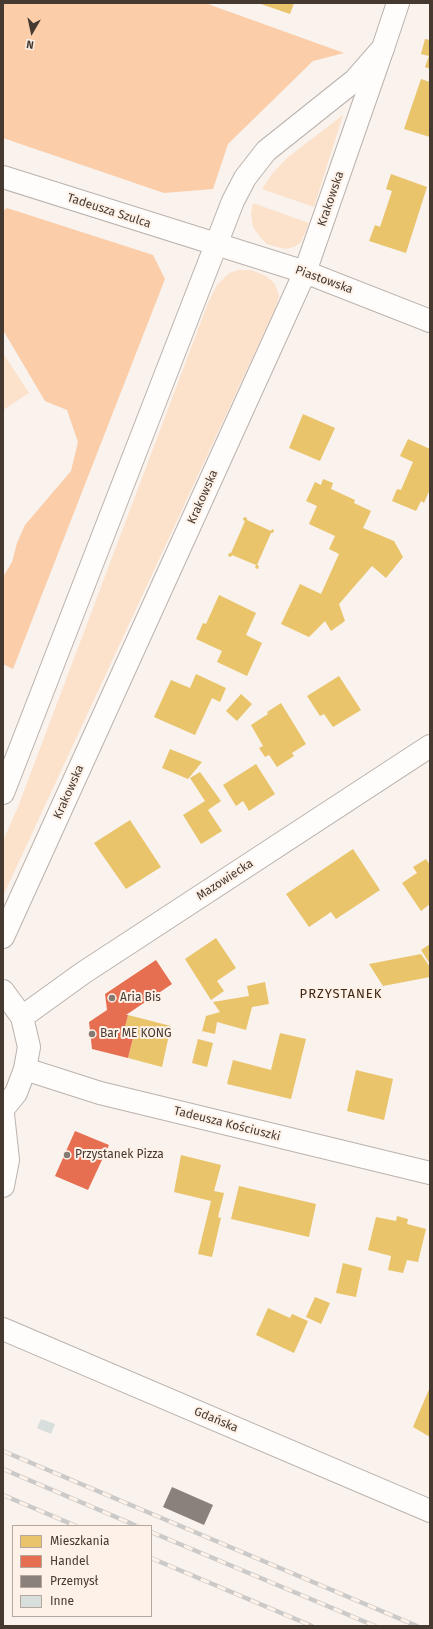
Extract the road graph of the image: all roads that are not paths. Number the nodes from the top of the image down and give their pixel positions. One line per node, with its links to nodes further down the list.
1 (398, 3): 2 (street, Krakowska)
2 (383, 48): 4 (street, Krakowska); 5 (street, Krakowska)
3 (3, 177): 4 (street, Tadeusza Szulca)
4 (215, 245): 5 (street, Piastowska); 8 (street, Krakowska)
5 (305, 272): 6 (street, Piastowska); 9 (street, Krakowska)
6 (430, 321)
7 (430, 746): 11 (street, Mazowiecka)
8 (3, 793)
9 (3, 937)
10 (3, 991): 11 (street)
11 (22, 1017): 12 (street)
12 (25, 1069): 13 (street); 15 (street, Tadeusza Kościuszki)
13 (3, 1109)
14 (3, 1114): 16 (street)
15 (430, 1173)
16 (3, 1186)
17 (3, 1329): 18 (street, Gdańska)
18 (430, 1511)

